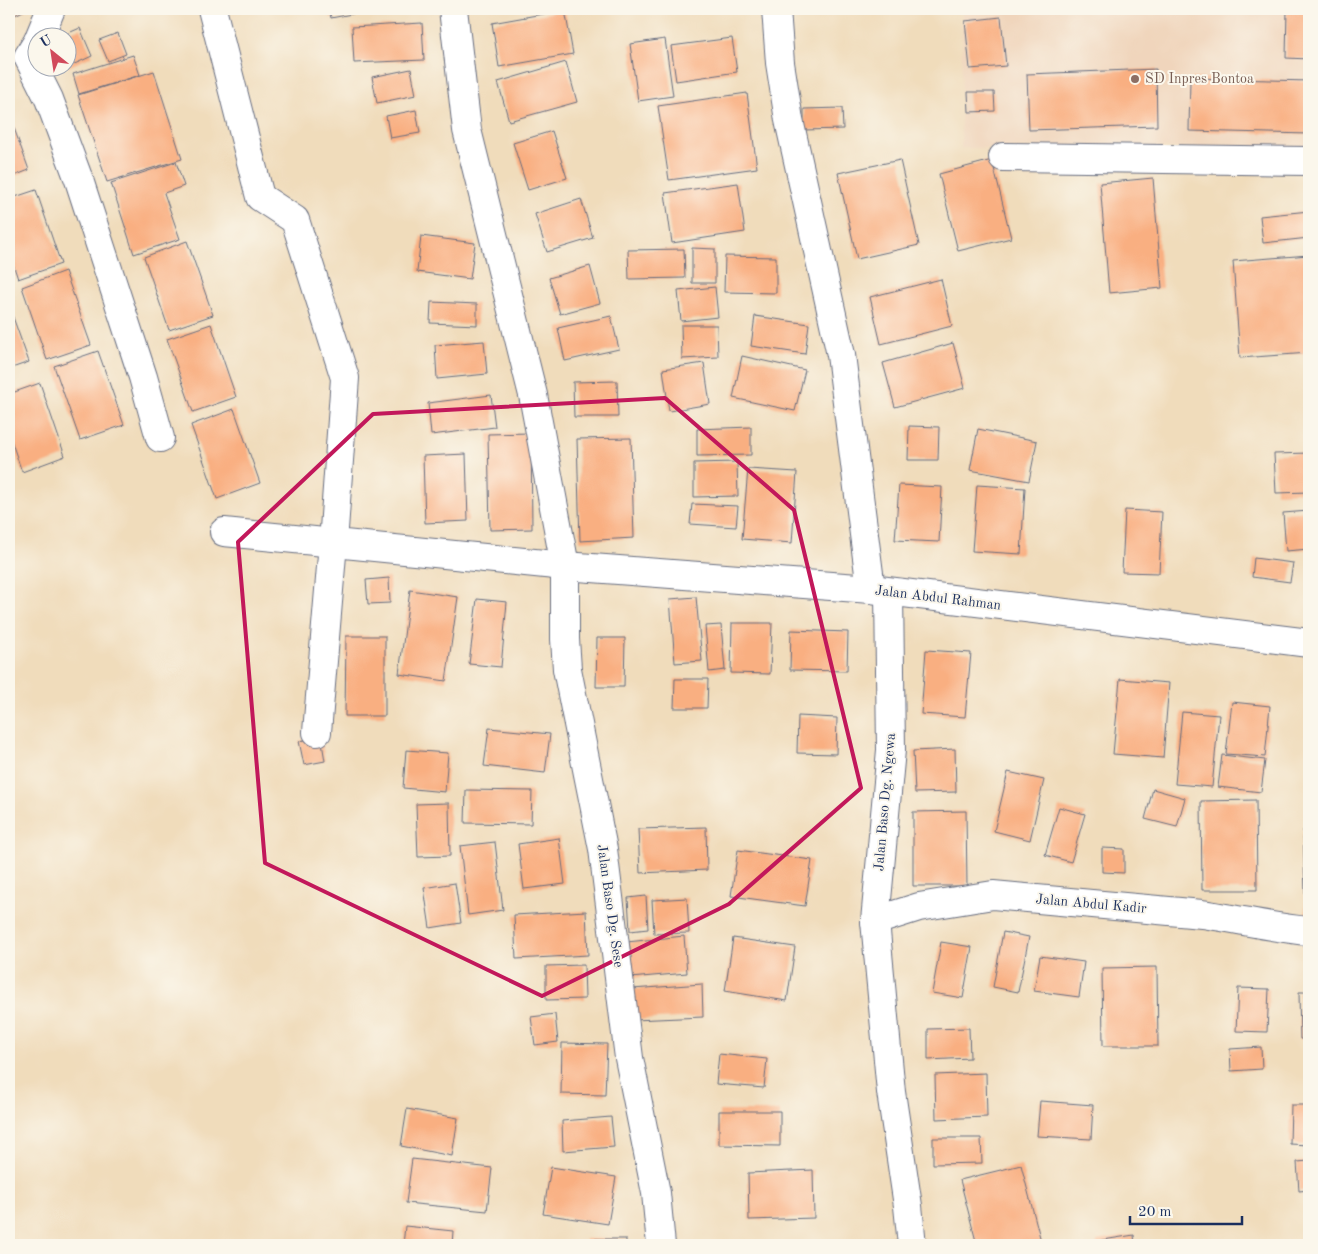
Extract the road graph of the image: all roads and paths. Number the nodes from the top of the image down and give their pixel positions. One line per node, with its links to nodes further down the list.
1 (51, 9): 5 (street)
2 (212, 9): 11 (street)
3 (453, 9): 12 (street, Jalan Baso Dg. Sese)
4 (776, 9): 13 (street, Jalan Baso Dg. Ngewa)
5 (40, 28)
6 (40, 78): 9 (street)
7 (1003, 157): 8 (street)
8 (1309, 161)
9 (160, 438)
10 (224, 532): 11 (street, Jalan Abdul Rahman)
11 (333, 542): 12 (street, Jalan Abdul Rahman); 15 (street)
12 (566, 566): 13 (street, Jalan Abdul Rahman); 18 (street, Jalan Baso Dg. Sese)
13 (880, 591): 14 (street, Jalan Abdul Rahman); 16 (street, Jalan Baso Dg. Ngewa)
14 (1309, 643)
15 (317, 732)
16 (875, 921): 17 (street, Jalan Abdul Kadir); 19 (street, Jalan Baso Dg. Ngewa)
17 (1309, 931)
18 (661, 1245)
19 (912, 1245)

